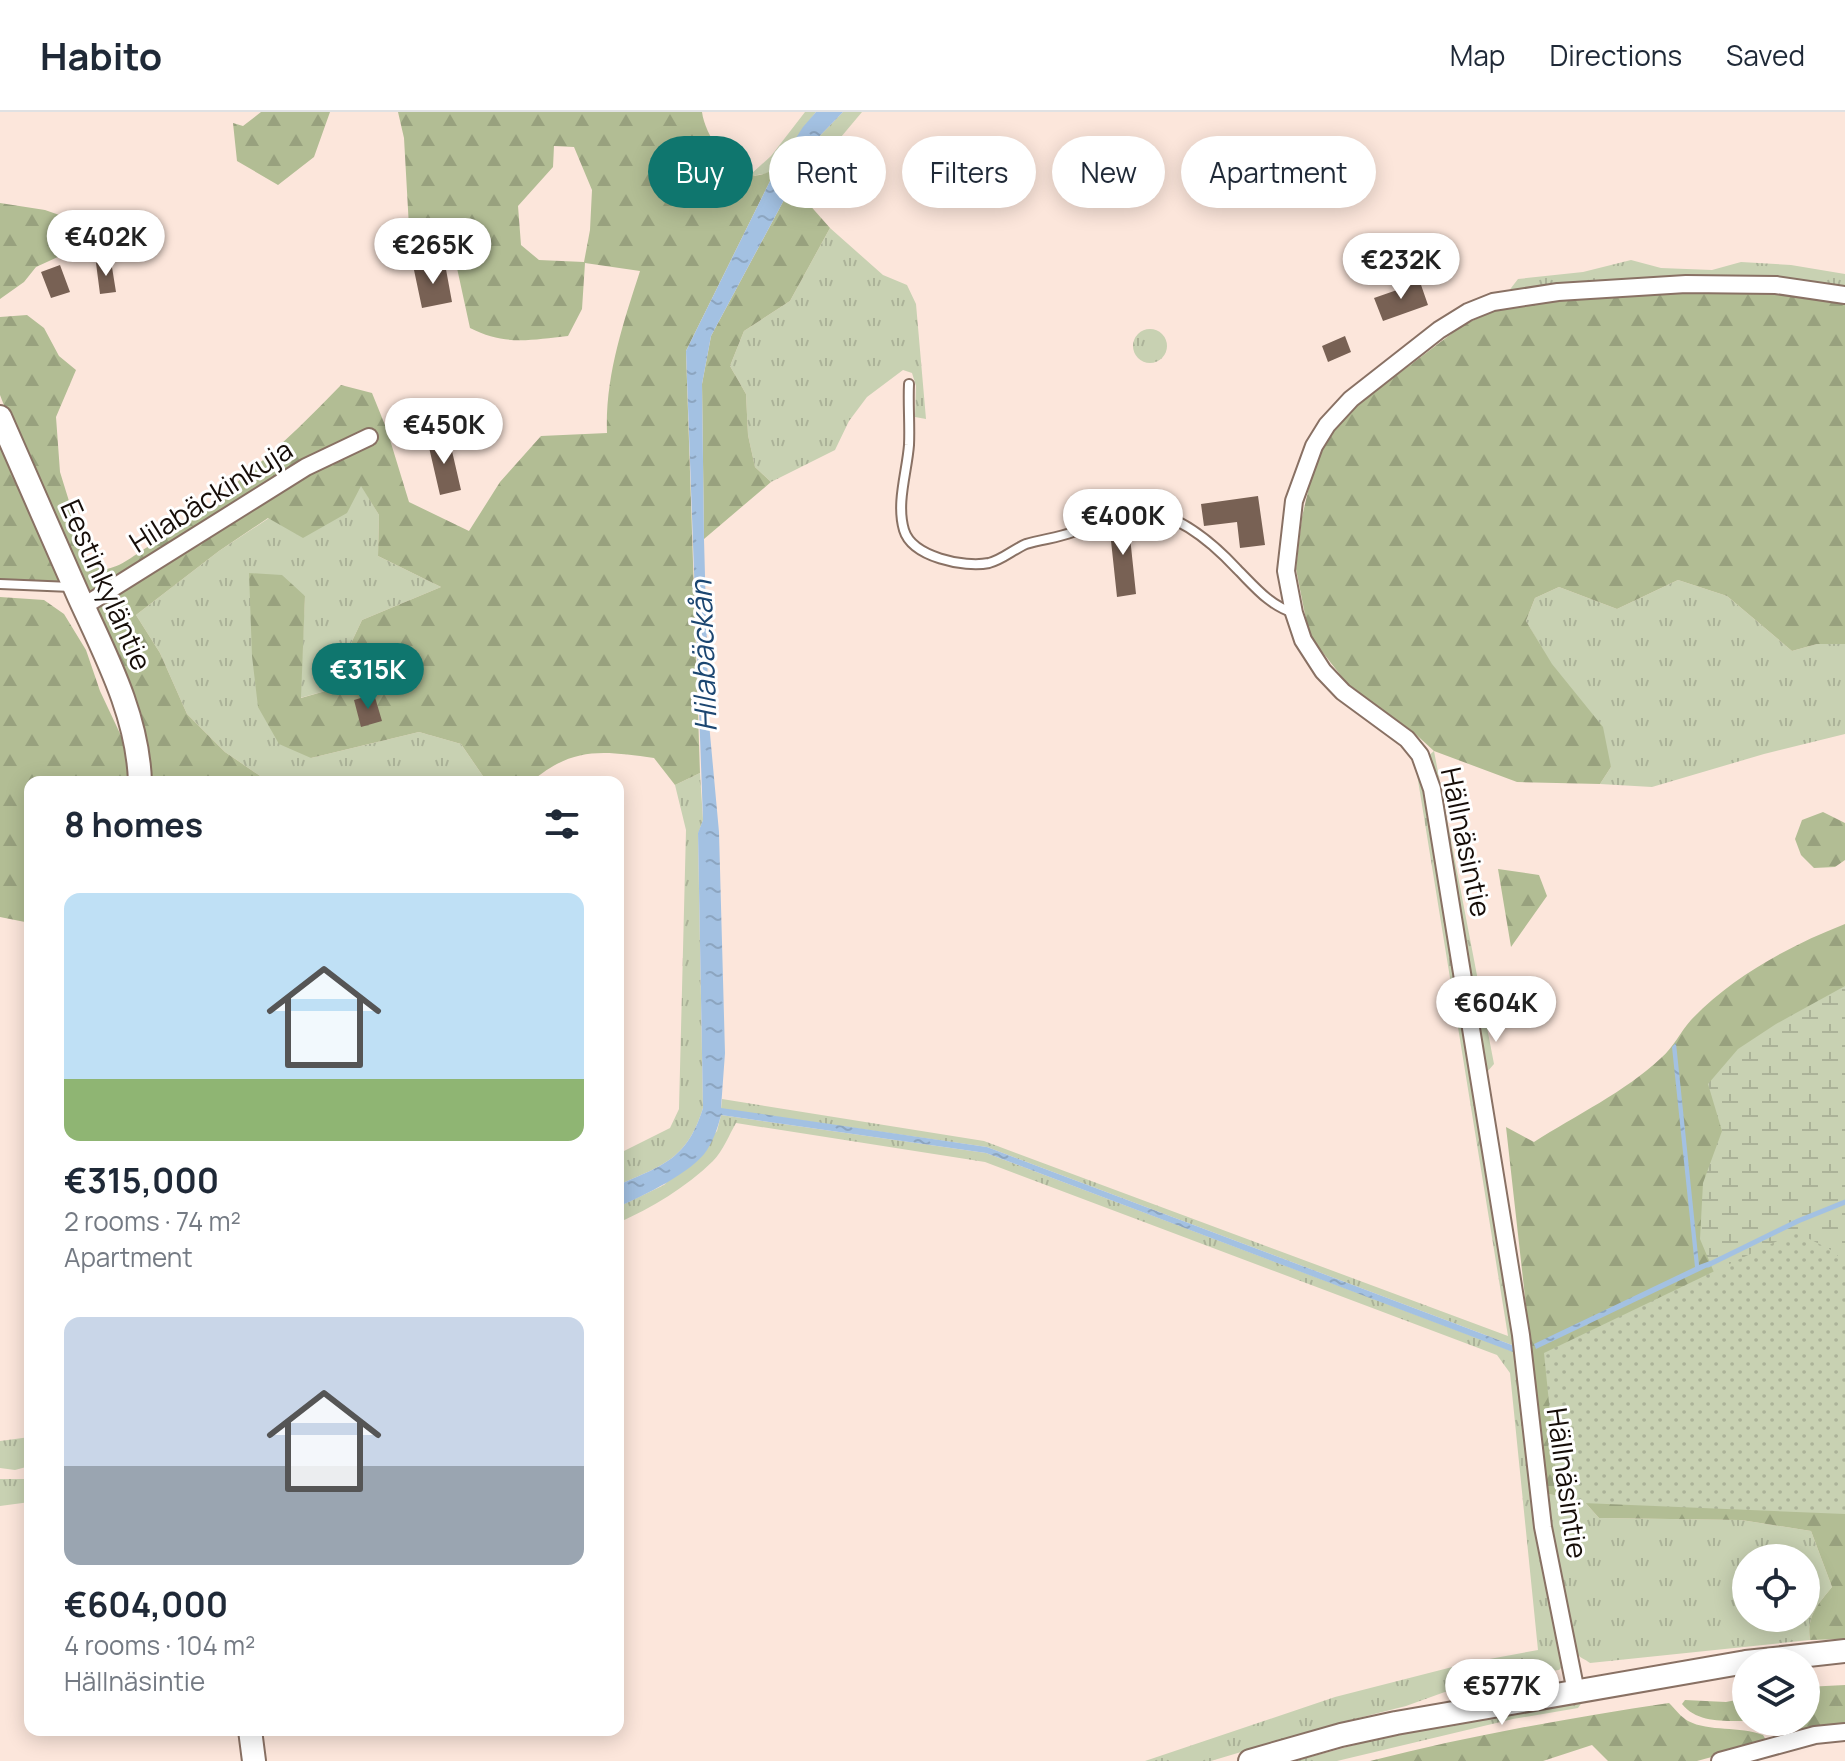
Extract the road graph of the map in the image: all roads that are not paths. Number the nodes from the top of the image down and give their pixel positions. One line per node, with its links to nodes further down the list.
1 (1845, 295): 7 (street, Hällnäsintie)
2 (909, 384): 7 (lane)
3 (0, 417): 6 (main road, Eestinkyläntie)
4 (369, 437): 6 (street, Hilabäckinkuja)
5 (0, 584): 6 (lane)
6 (80, 596): 8 (main road, Eestinkyläntie)
7 (1294, 613): 12 (street, Hällnäsintie)
8 (140, 776)
9 (1845, 1651): 10 (main road)
10 (1820, 1654)
11 (1732, 1664): 12 (main road)
12 (1576, 1692): 16 (main road)
13 (1845, 1732): 17 (street)
14 (251, 1736): 15 (main road)
15 (254, 1761)
16 (1250, 1761)
17 (1720, 1761)

